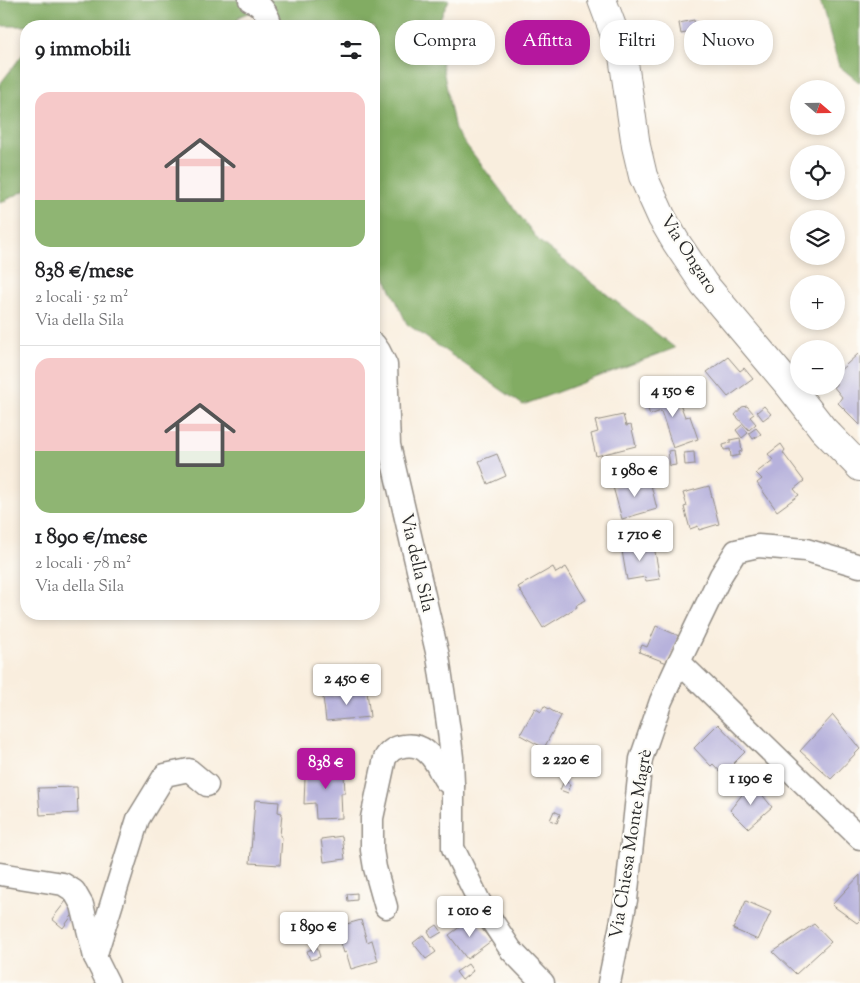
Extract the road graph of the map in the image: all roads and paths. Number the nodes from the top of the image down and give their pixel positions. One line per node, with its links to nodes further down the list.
1 (250, 0): 3 (street)
2 (602, 0): 5 (main road, Via Ongaro)
3 (270, 20)
4 (380, 351): 9 (street, Via della Sila)
5 (860, 467)
6 (860, 566): 7 (street, Via Chiesa Monte Magrè)
7 (679, 662): 10 (street); 14 (street, Via Chiesa Monte Magrè)
8 (207, 785): 13 (street)
9 (454, 785): 12 (street); 16 (street, Via della Sila)
10 (860, 838)
11 (0, 874): 13 (street)
12 (386, 907)
13 (95, 957): 15 (street)
14 (611, 973): 17 (street); 18 (street)
15 (108, 983)
16 (543, 983)
17 (600, 983)
18 (625, 983)

